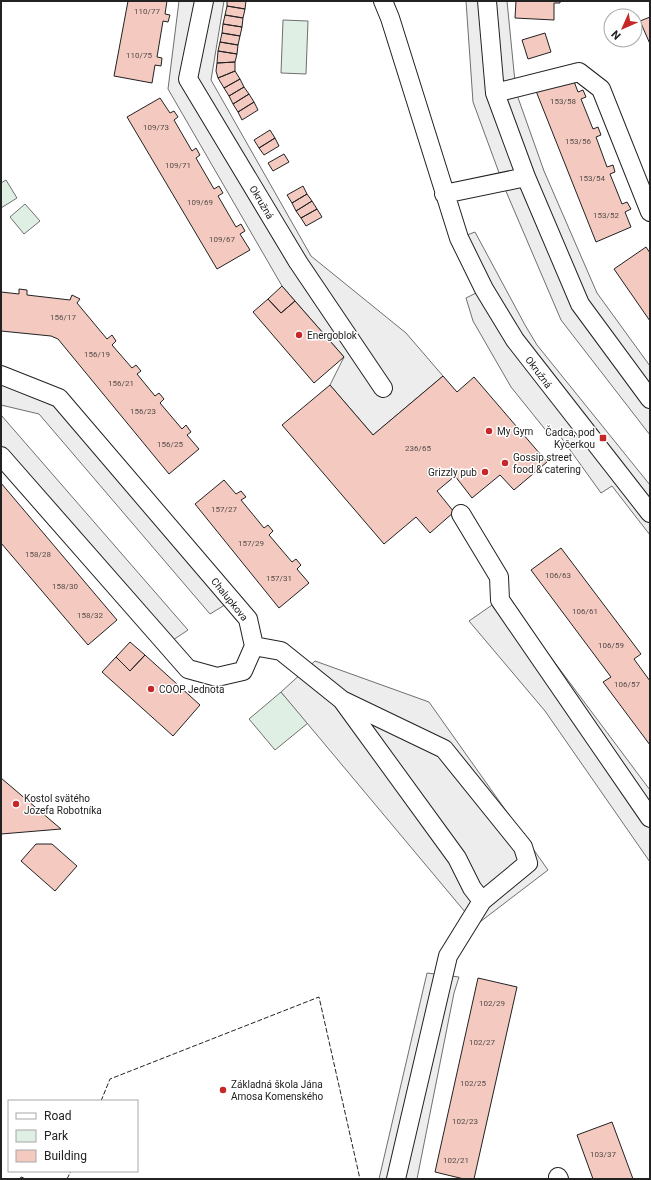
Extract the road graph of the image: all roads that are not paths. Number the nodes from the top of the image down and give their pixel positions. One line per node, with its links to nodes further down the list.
1 (204, 1): 9 (street, Okružná)
2 (383, 1): 6 (street, Okružná)
3 (487, 1): 4 (street)
4 (495, 93): 5 (street); 7 (street)
5 (526, 177): 6 (street); 10 (street)
6 (444, 194): 12 (street, Okružná)
7 (650, 212)
8 (1, 375): 14 (street, Chalupkova)
9 (383, 388)
10 (650, 399)
11 (1, 456): 14 (street)
12 (650, 513)
13 (461, 514): 16 (street)
14 (254, 646): 15 (street)
15 (342, 700): 17 (street); 17 (street)
16 (650, 818)
17 (482, 901): 18 (street)
18 (396, 1179)

